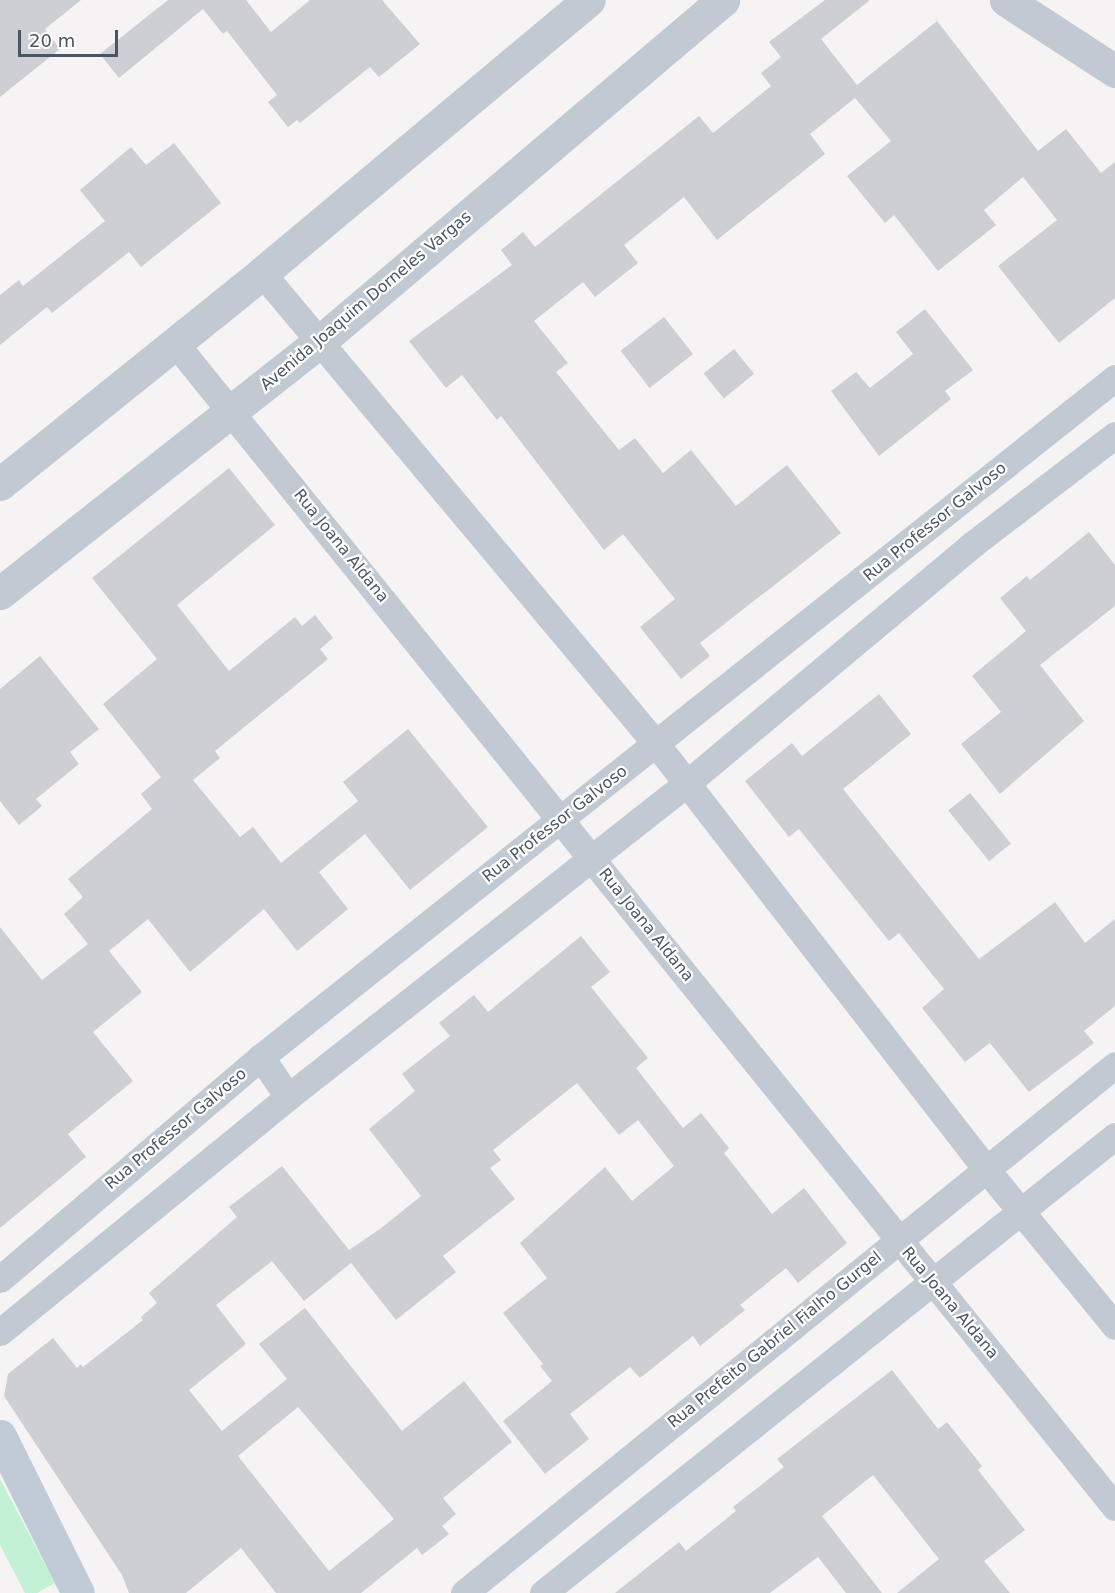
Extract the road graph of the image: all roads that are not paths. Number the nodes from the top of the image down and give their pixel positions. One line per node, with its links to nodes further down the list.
1 (589, 0): 5 (street)
2 (723, 0): 7 (street, Avenida Joaquim Dorneles Vargas)
3 (1006, 0): 4 (street)
4 (1115, 71)
5 (262, 273): 6 (street); 7 (street)
6 (175, 343): 9 (street, Rua Joana Aldana); 11 (street)
7 (318, 343): 9 (street, Avenida Joaquim Dorneles Vargas); 15 (street)
8 (1115, 378): 12 (street, Rua Professor Galvoso)
9 (231, 412): 14 (street, Avenida Joaquim Dorneles Vargas); 17 (street, Rua Joana Aldana)
10 (1115, 435): 13 (street)
11 (0, 484)
12 (949, 511): 13 (street); 15 (street, Rua Professor Galvoso)
13 (973, 544): 16 (street)
14 (0, 593)
15 (657, 745): 16 (street); 17 (street, Rua Professor Galvoso)
16 (686, 784): 18 (street); 23 (street)
17 (562, 817): 18 (street, Rua Joana Aldana); 19 (street, Rua Professor Galvoso)
18 (593, 859): 21 (street); 25 (street, Rua Joana Aldana)
19 (261, 1057): 21 (street); 26 (street, Rua Professor Galvoso)
20 (1115, 1065): 23 (street, Rua Prefeito Gabriel Fialho Gurgel)
21 (288, 1097): 29 (street)
22 (1115, 1136): 24 (street)
23 (986, 1169): 24 (street); 25 (street, Rua Prefeito Gabriel Fialho Gurgel)
24 (1023, 1211): 27 (street); 28 (street)
25 (897, 1240): 27 (street, Rua Joana Aldana); 33 (street, Rua Prefeito Gabriel Fialho Gurgel)
26 (0, 1279)
27 (934, 1280): 31 (street, Rua Joana Aldana); 34 (street)
28 (1115, 1326)
29 (0, 1332)
30 (0, 1436): 32 (main road)
31 (1115, 1507)
32 (78, 1593)
33 (464, 1593)
34 (543, 1593)

